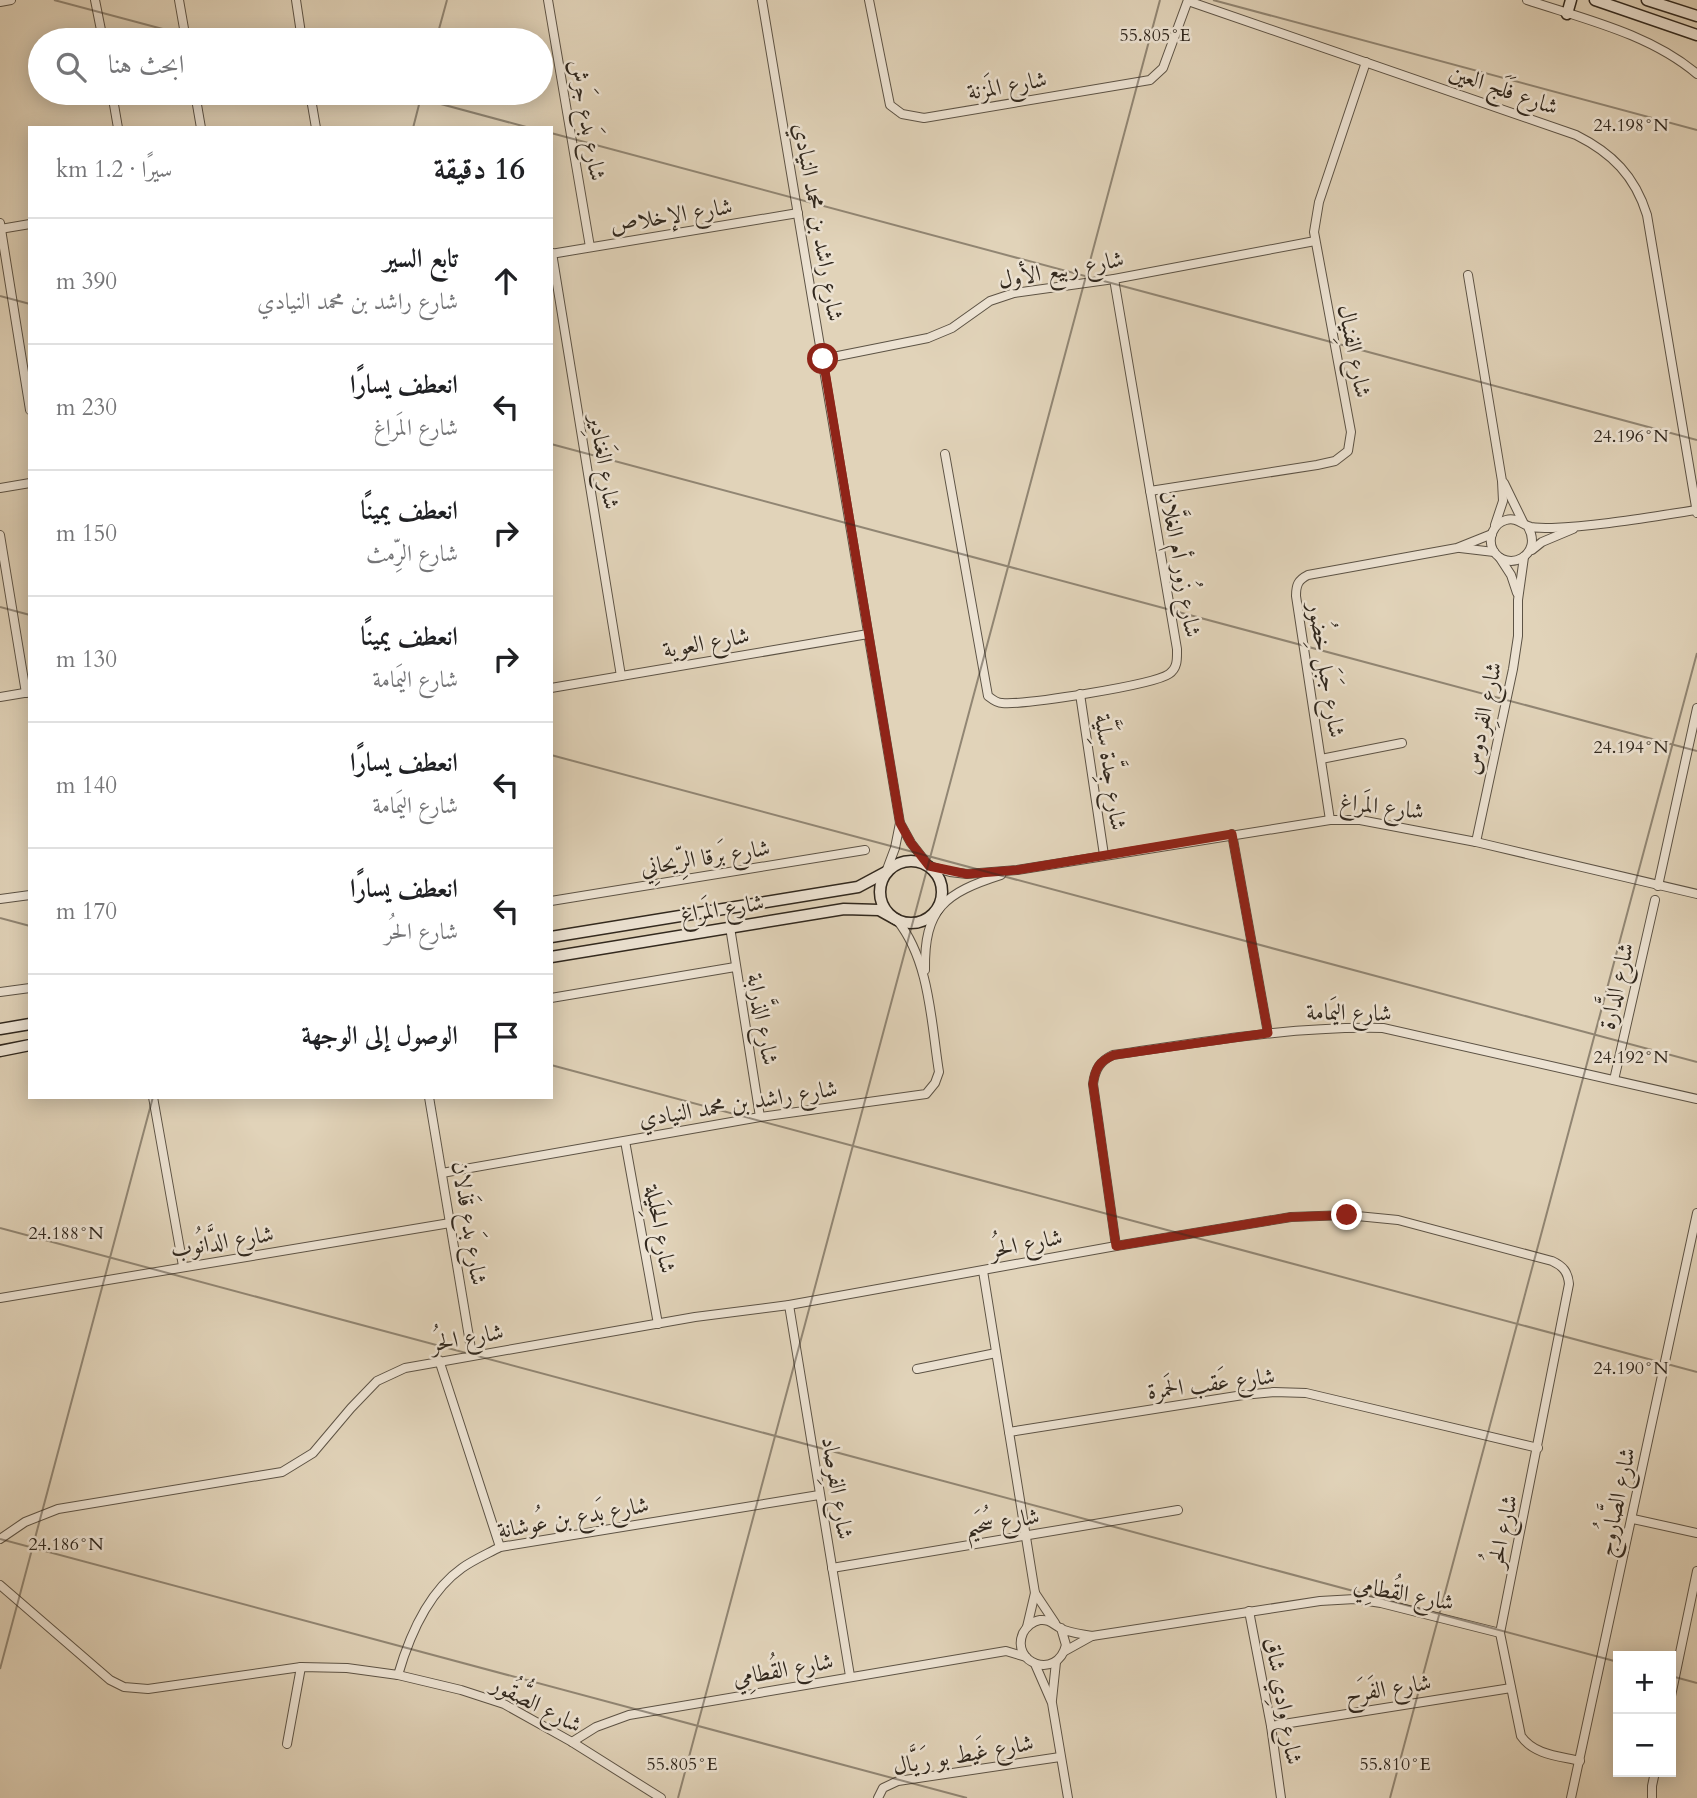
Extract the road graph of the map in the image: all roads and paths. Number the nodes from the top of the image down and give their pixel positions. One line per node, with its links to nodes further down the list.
1 (11, 0): 13 (street)
2 (96, 0): 16 (street)
3 (179, 0): 17 (street)
4 (296, 0): 18 (street)
5 (548, 0): 19 (street, شارع بَدع جَرش)
6 (762, 0): 30 (street, شارع راشد بن محمد النيادي)
7 (869, 0): 12 (street, شارع المَزنة)
8 (1527, 0): 14 (street)
9 (1572, 0): 14 (street)
10 (1595, 0): 21 (street)
11 (1647, 0): 15 (street)
12 (1188, 1): 22 (street, شارع فَلَج العين)
13 (0, 2)
14 (1567, 13): 23 (street)
15 (1697, 16)
16 (101, 28)
17 (184, 28)
18 (300, 28)
19 (553, 28)
20 (553, 29): 34 (street, شارع بَدع جَرش)
21 (1697, 34)
22 (1366, 62): 33 (street, شارع الفِنيال); 46 (street, شارع فَلَج العين)
23 (1697, 74)
24 (114, 105): 27 (street)
25 (197, 105): 28 (street)
26 (312, 105): 29 (street)
27 (118, 126)
28 (201, 126)
29 (316, 126)
30 (798, 213): 34 (street, شارع الإخلاص); 39 (street, شارع راشد بن محمد النيادي)
31 (28, 224): 32 (street)
32 (0, 227): 40 (street)
33 (1315, 241): 38 (street, شارع ربيع الأول); 45 (street, شارع الفِنيال)
34 (590, 247): 35 (street, شارع الإخلاص)
35 (553, 253)
36 (553, 259): 56 (street, شارع الغَنادِير)
37 (1468, 275): 42 (street)
38 (1114, 279): 39 (street, شارع ربيع الأول); 45 (street, شارع زُور أم الغلَّان)
39 (823, 359): 55 (street, شارع راشد بن محمد النيادي)
40 (28, 398)
41 (945, 454): 59 (street, شارع زُور أم الغلَّان)
42 (1503, 481): 47 (street); 49 (street)
43 (28, 483): 44 (street)
44 (0, 488)
45 (1150, 491): 59 (street, شارع زُور أم الغلَّان)
46 (1697, 512): 48 (street)
47 (1525, 524): 48 (street); 49 (street); 53 (street)
48 (1582, 526): 53 (street)
49 (1493, 531): 51 (street, شارع جَبَل خِضُور); 52 (street)
50 (0, 535): 58 (street)
51 (1457, 548): 52 (street, شارع جَبَل خِضُور); 63 (street, شارع جَبَل خِضُور)
52 (1497, 554): 53 (street); 54 (street, شارع الفِردوس)
53 (1527, 554): 54 (street, شارع الفِردوس)
54 (1518, 600): 67 (street, شارع الفِردوس)
55 (868, 634): 56 (street, شارع العوية); 65 (street, شارع راشد بن محمد النيادي)
56 (621, 676): 57 (street, شارع العوية)
57 (553, 688)
58 (28, 693): 60 (street)
59 (1080, 694): 69 (street, شارع جِدَّة سِلَيَّة)
60 (0, 697)
61 (1697, 708): 73 (street)
62 (1402, 743): 63 (street, شارع جَبَل خِضُور)
63 (1321, 759): 64 (street, شارع جَبَل خِضُور)
64 (1330, 820): 66 (street, شارع المَراغ); 67 (street, شارع المَراغ)
65 (900, 823): 70 (street, شارع راشد بن محمد النيادي); 72 (street, شارع راشد بن محمد النيادي)
66 (1232, 834): 69 (street, شارع المَراغ); 91 (street)
67 (1476, 842): 73 (street, شارع المَراغ)
68 (865, 850): 78 (street, شارع بَرقا الرِّيحانِي)
69 (1104, 855): 71 (street, شارع المَراغ)
70 (929, 866): 71 (street, شارع المَراغ); 72 (street); 79 (street)
71 (1017, 870): 79 (street, شارع المَراغ)
72 (886, 872): 80 (street); 82 (street, شارع المَراغ)
73 (1658, 886): 74 (street, شارع المَراغ)
74 (1697, 894)
75 (28, 895): 76 (street)
76 (0, 900)
77 (1655, 900): 94 (street, شارع الدَّارة)
78 (553, 901)
79 (936, 912): 80 (street); 85 (street, شارع راشد بن محمد النيادي)
80 (897, 920): 81 (street, شارع المَراغ); 85 (street, شارع راشد بن محمد النيادي)
81 (730, 928): 83 (street, شارع المَراغ); 84 (street, شارع الذَّرابة)
82 (553, 937)
83 (553, 957)
84 (735, 967): 88 (street); 98 (street, شارع الذَّرابة)
85 (925, 984): 98 (street, شارع راشد بن محمد النيادي)
86 (28, 988): 87 (street)
87 (0, 992)
88 (553, 999)
89 (28, 1024): 90 (street)
90 (0, 1029)
91 (1268, 1033): 94 (street, شارع اليَمامة); 103 (street, شارع اليَمامة)
92 (28, 1045): 93 (street)
93 (0, 1051)
94 (1614, 1080): 97 (street, شارع اليَمامة)
95 (154, 1099): 104 (street)
96 (429, 1099): 100 (street, شارع بَدع قَذلان)
97 (1697, 1100)
98 (760, 1117): 99 (street, شارع راشد بن محمد النيادي)
99 (625, 1141): 100 (street, شارع راشد بن محمد النيادي); 108 (street, شارع الحِلَيلة)
100 (442, 1173): 102 (street, شارع بَدع قَذلان)
101 (1697, 1213): 117 (street, شارع الصَّارُوج)
102 (450, 1223): 104 (street, شارع الدَّانُوب); 110 (street, شارع بَدع قَذلان)
103 (1116, 1246): 105 (street, شارع الحُر); 114 (street, شارع الحُر)
104 (183, 1266): 106 (street, شارع الدَّانُوب)
105 (983, 1271): 107 (street, شارع الحُر); 109 (street)
106 (0, 1298)
107 (789, 1306): 108 (street, شارع الحُر); 115 (street, شارع الفِرصاد)
108 (658, 1324): 110 (street, شارع الحُر)
109 (996, 1353): 112 (street); 113 (street)
110 (472, 1355): 111 (street, شارع الحُر)
111 (439, 1360): 120 (street, شارع الحُر); 121 (street)
112 (916, 1369)
113 (1009, 1432): 114 (street, شارع عَقب الحَمرة); 119 (street)
114 (1538, 1448): 129 (street, شارع الحُر)
115 (819, 1495): 121 (street, شارع بَدع بن عُوشانة); 122 (street, شارع الفِرصاد)
116 (1178, 1510): 119 (street, شارع سُحَيم)
117 (1633, 1519): 118 (street); 147 (street, شارع الصَّارُوج)
118 (1697, 1533)
119 (1026, 1536): 122 (street, شارع سُحَيم); 125 (street)
120 (0, 1539)
121 (500, 1547): 139 (street, شارع بَدع بن عُوشانة)
122 (832, 1568): 140 (street, شارع الفِرصاد)
123 (1697, 1571): 138 (street)
124 (0, 1585): 137 (street, شارع الصُّقُور)
125 (1035, 1593): 127 (street); 128 (street)
126 (1249, 1611): 129 (street, شارع القُطامِي); 130 (street, شارع القُطامِي); 143 (street, شارع وادِي شاق)
127 (1058, 1626): 128 (street); 130 (street, شارع القُطامِي); 133 (street)
128 (1027, 1627): 131 (street)
129 (1500, 1633): 141 (street, شارع الحُر)
130 (1092, 1636): 133 (street, شارع القُطامِي)
131 (1021, 1637): 132 (street); 134 (street)
132 (1006, 1651): 134 (street, شارع القُطامِي); 140 (street, شارع القُطامِي)
133 (1065, 1651): 135 (street)
134 (1026, 1657): 136 (street)
135 (1056, 1662): 136 (street); 142 (street)
136 (1035, 1664): 142 (street)
137 (301, 1667): 139 (street, شارع الصُّقُور); 145 (street)
138 (1676, 1672)
139 (398, 1675): 144 (street, شارع الصُّقُور)
140 (850, 1676): 144 (street, شارع القُطامِي)
141 (1511, 1688): 143 (street, شارع الفَرَح); 147 (street, شارع الحُر)
142 (1052, 1703): 146 (street)
143 (1271, 1726): 152 (street, شارع وادِي شاق)
144 (572, 1742): 149 (street, شارع الصُّقُور)
145 (287, 1744)
146 (1060, 1757): 150 (street, شارع غَيط بو رَيَّال); 151 (street)
147 (1580, 1762): 153 (street, شارع الصَّارُوج)
148 (1655, 1777): 154 (street)
149 (661, 1798)
150 (878, 1798)
151 (1068, 1798)
152 (1281, 1798)
153 (1571, 1798)
154 (1653, 1798)

